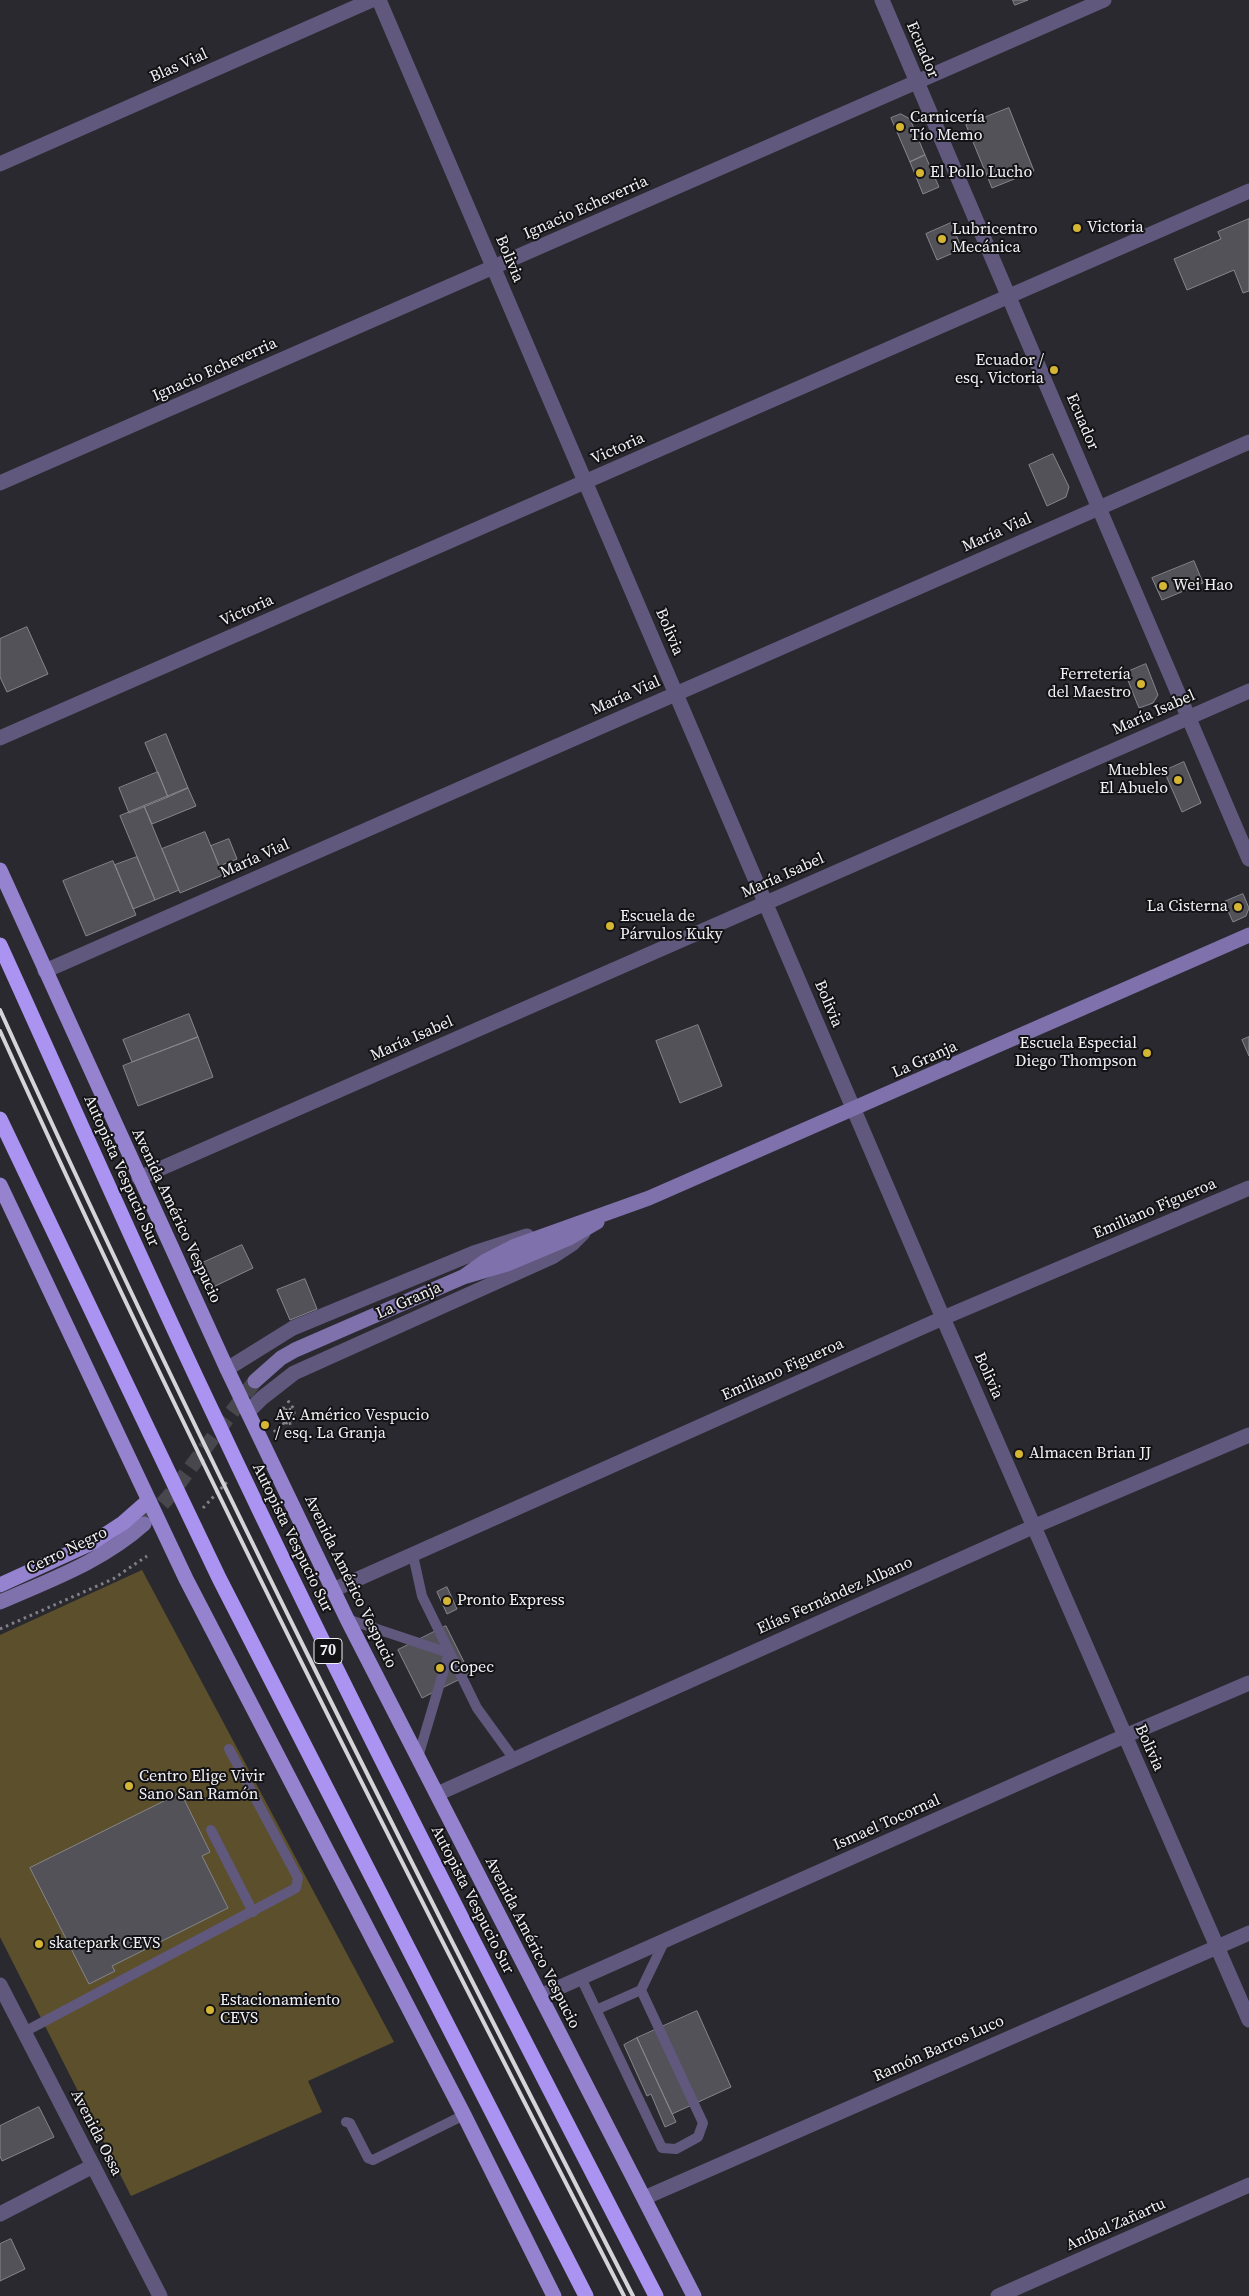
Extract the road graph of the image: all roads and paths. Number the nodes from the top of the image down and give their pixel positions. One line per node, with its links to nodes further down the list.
1 (372, 0): 6 (street, Blas Vial)
2 (379, 0): 8 (street, Bolivia)
3 (882, 0): 5 (street, Ecuador)
4 (1104, 0): 5 (street, Ignacio Echeverria)
5 (917, 82): 8 (street, Ignacio Echeverria); 9 (street, Ecuador)
6 (0, 164)
7 (1249, 191): 9 (street, Victoria)
8 (494, 267): 11 (street, Bolivia); 12 (street, Ignacio Echeverria)
9 (1010, 296): 11 (street, Victoria); 13 (street, Ecuador)
10 (1249, 442): 13 (street, María Vial)
11 (586, 482): 15 (street, Bolivia); 17 (street, Victoria)
12 (0, 484)
13 (1099, 507): 15 (street, María Vial); 16 (street, Ecuador)
14 (1249, 691): 16 (street, María Isabel)
15 (676, 693): 20 (street, Bolivia); 23 (street, María Vial)
16 (1188, 717): 18 (street, Ecuador); 20 (street, María Isabel)
17 (0, 738)
18 (1249, 859)
19 (0, 870): 23 (main road, Avenida Américo Vespucio)
20 (766, 903): 24 (street, Bolivia); 26 (street, María Isabel)
21 (1249, 935): 24 (main road, La Granja)
22 (0, 945): 78 (highway, Autopista Vespucio Sur / 70)
23 (45, 971): 26 (main road, Avenida Américo Vespucio)
24 (855, 1110): 29 (main road, La Granja); 33 (street, Bolivia)
25 (0, 1119): 77 (highway)
26 (139, 1178): 34 (main road, Avenida Américo Vespucio)
27 (0, 1185): 40 (main road)
28 (1249, 1188): 33 (street, Emiliano Figueroa)
29 (613, 1212): 30 (main road, La Granja); 31 (main road, La Granja)
30 (588, 1228): 32 (main road, La Granja); 36 (street, La Granja)
31 (558, 1229): 32 (main road, La Granja); 34 (street, La Granja)
32 (463, 1277): 35 (main road, La Granja)
33 (944, 1318): 42 (street, Bolivia); 43 (street, Emiliano Figueroa)
34 (227, 1369): 36 (main road, Avenida Américo Vespucio)
35 (255, 1380)
36 (248, 1412): 46 (main road, Avenida Américo Vespucio)
37 (280, 1416): 38 (path)
38 (295, 1417)
39 (1249, 1435): 42 (street, Elías Fernández Albano)
40 (148, 1500): 45 (main road); 69 (main road)
41 (144, 1524): 47 (main road, Cerro Negro)
42 (1035, 1526): 52 (street, Bolivia); 55 (street, Elías Fernández Albano)
43 (413, 1555): 46 (street, Emiliano Figueroa); 50 (lane)
44 (147, 1556): 49 (path)
45 (0, 1585)
46 (333, 1590): 48 (main road, Avenida Américo Vespucio)
47 (0, 1602)
48 (347, 1619): 50 (lane); 54 (main road, Avenida Américo Vespucio)
49 (0, 1629)
50 (449, 1653): 54 (lane); 55 (lane)
51 (1249, 1683): 52 (street, Ismael Tocornal)
52 (1124, 1736): 60 (street, Ismael Tocornal); 61 (street, Bolivia)
53 (229, 1748): 58 (lane)
54 (418, 1757): 56 (main road, Avenida Américo Vespucio)
55 (514, 1759): 56 (street, Elías Fernández Albano)
56 (437, 1794): 65 (main road, Avenida Américo Vespucio)
57 (211, 1830): 58 (lane)
58 (253, 1912): 68 (lane)
59 (1249, 1933): 61 (street, Ramón Barros Luco)
60 (664, 1942): 62 (street, Ismael Tocornal); 64 (lane)
61 (1217, 1946): 67 (street, Bolivia); 73 (street, Ramón Barros Luco)
62 (581, 1978): 65 (street, Ismael Tocornal); 66 (lane)
63 (0, 1985): 68 (street, Avenida Ossa)
64 (641, 1990): 66 (lane); 66 (lane)
65 (540, 1996): 73 (main road, Avenida Américo Vespucio)
66 (596, 2010)
67 (1249, 2020)
68 (24, 2032): 71 (street, Avenida Ossa)
69 (464, 2116): 70 (lane); 76 (main road)
70 (346, 2122)
71 (93, 2166): 74 (street); 75 (street, Avenida Ossa)
72 (1249, 2185): 80 (street, Aníbal Zañartu)
73 (644, 2198): 79 (main road, Avenida Américo Vespucio)
74 (0, 2214)
75 (160, 2296)
76 (554, 2296)
77 (586, 2296)
78 (656, 2296)
79 (694, 2296)
80 (998, 2296)

